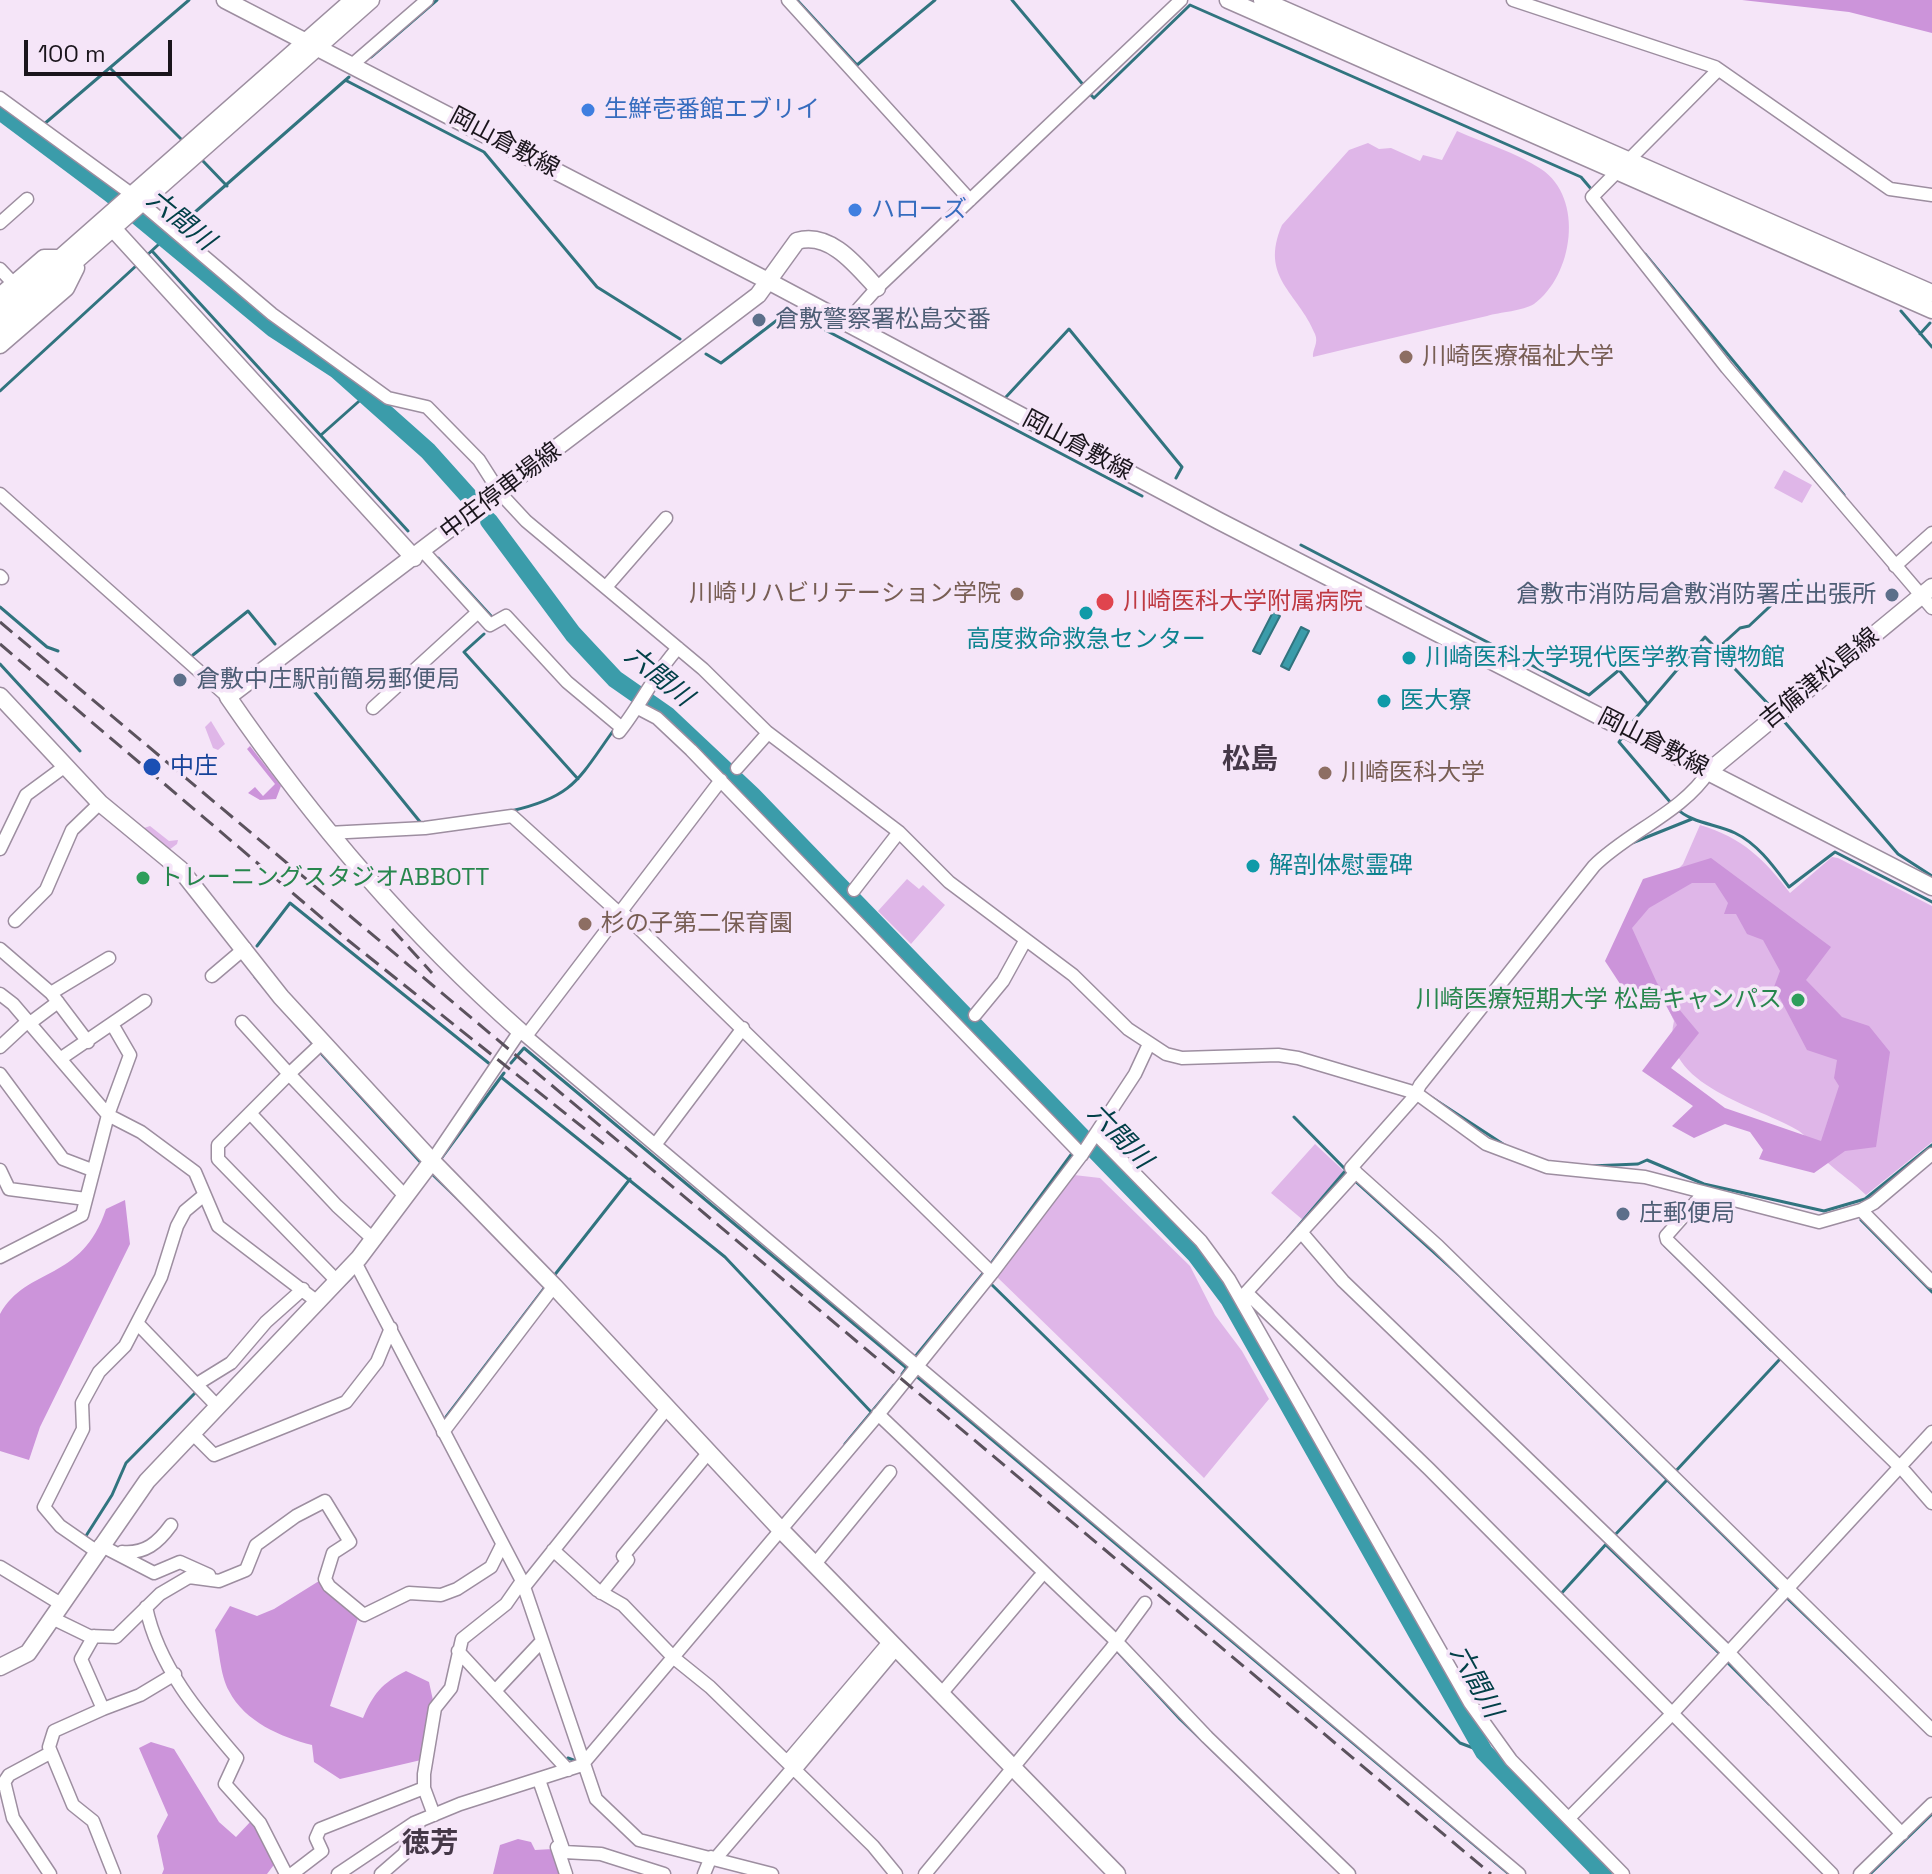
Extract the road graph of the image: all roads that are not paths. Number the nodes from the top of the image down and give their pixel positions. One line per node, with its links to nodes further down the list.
1 (225, 0): 10 (street, 岡山倉敷線)
2 (353, 0): 10 (street)
3 (371, 0): 10 (street)
4 (427, 0): 11 (street)
5 (788, 0): 17 (street)
6 (1181, 0): 17 (street)
7 (1228, 0): 14 (street)
8 (1262, 0): 14 (street)
9 (1513, 0): 12 (street)
10 (312, 44): 11 (street, 岡山倉敷線); 18 (street)
11 (353, 64): 22 (street, 岡山倉敷線)
12 (1718, 70): 14 (street); 15 (street)
13 (0, 98): 18 (street)
14 (1623, 166): 25 (street); 27 (street); 37 (street)
15 (1932, 195)
16 (27, 199): 19 (street)
17 (970, 200): 24 (street)
18 (125, 210): 20 (street); 32 (street); 36 (street)
19 (0, 223)
20 (71, 259): 23 (street); 28 (street); 30 (street); 31 (street)
21 (0, 269): 23 (street)
22 (768, 281): 24 (street, 中庄停車場線); 29 (street, 岡山倉敷線); 32 (street, 中庄停車場線)
23 (14, 284): 26 (street)
24 (877, 288): 29 (street)
25 (1932, 293)
26 (0, 296)
27 (1932, 310)
28 (0, 311)
29 (846, 323): 49 (street, 岡山倉敷線)
30 (0, 328)
31 (0, 345)
32 (500, 493): 36 (street, 中庄停車場線); 38 (street)
33 (0, 494): 43 (street)
34 (666, 518): 38 (street)
35 (1932, 533): 37 (street)
36 (419, 555): 40 (street); 43 (street, 中庄停車場線)
37 (1898, 563): 39 (street)
38 (606, 587): 41 (street)
39 (1928, 595): 49 (street, 吉備津松島線)
40 (478, 612): 44 (street); 45 (street)
41 (678, 648): 44 (street); 46 (street)
42 (0, 696): 47 (street)
43 (228, 697): 53 (street)
44 (638, 707): 50 (street)
45 (373, 708)
46 (768, 733): 48 (street); 52 (street)
47 (64, 767): 51 (street); 54 (street)
48 (737, 768)
49 (1709, 771): 55 (street, 岡山倉敷線); 80 (street)
50 (723, 782): 57 (street); 85 (street)
51 (100, 803): 58 (street); 60 (street)
52 (899, 832): 56 (street); 59 (street)
53 (328, 833): 57 (street); 72 (street)
54 (0, 849)
55 (1932, 887)
56 (854, 890)
57 (621, 914): 71 (street); 72 (street)
58 (15, 921)
59 (1025, 941): 67 (street); 74 (street)
60 (245, 948): 63 (street); 76 (street)
61 (0, 949): 65 (street)
62 (109, 958): 65 (street)
63 (212, 976)
64 (0, 994): 68 (street)
65 (54, 998): 68 (street); 73 (street)
66 (145, 1001): 70 (street)
67 (975, 1015)
68 (29, 1022): 75 (street); 77 (street)
69 (242, 1022): 78 (street)
70 (112, 1024): 73 (street); 82 (street)
71 (741, 1031): 84 (street); 100 (street)
72 (527, 1036): 84 (street); 87 (street)
73 (88, 1042): 77 (street)
74 (1149, 1044): 80 (street); 83 (street)
75 (0, 1047)
76 (318, 1047): 78 (street); 87 (street)
77 (60, 1059): 82 (street)
78 (289, 1074): 81 (street); 93 (street)
79 (2, 1080): 89 (street)
80 (1416, 1093): 90 (street); 91 (street)
81 (250, 1113): 97 (street); 101 (street)
82 (108, 1115): 89 (street); 92 (street)
83 (1095, 1136): 85 (street); 105 (street)
84 (655, 1145): 108 (street)
85 (1079, 1151): 100 (street)
86 (1932, 1154): 95 (street)
87 (432, 1167): 93 (street); 103 (street)
88 (0, 1170): 94 (street)
89 (92, 1170): 94 (street)
90 (1352, 1175): 96 (street); 130 (street)
91 (1699, 1193): 95 (street); 117 (street)
92 (203, 1196): 104 (street); 106 (street)
93 (406, 1197): 97 (street)
94 (86, 1199): 98 (street)
95 (1861, 1210): 102 (street)
96 (1301, 1232): 105 (street); 140 (street)
97 (373, 1239): 99 (street)
98 (0, 1255)
99 (359, 1266): 101 (street); 107 (street)
100 (988, 1274): 108 (street)
101 (335, 1279): 104 (street)
102 (1932, 1282)
103 (551, 1286): 111 (street); 113 (street)
104 (309, 1294): 109 (street); 110 (street)
105 (1242, 1295): 147 (street); 159 (street)
106 (138, 1324): 109 (street); 123 (street)
107 (391, 1328): 113 (street); 115 (street)
108 (912, 1368): 112 (street); 176 (street)
109 (199, 1387): 110 (street)
110 (217, 1406): 115 (street)
111 (665, 1411): 116 (street); 124 (street)
112 (876, 1417): 121 (street); 137 (street)
113 (443, 1432): 122 (street)
114 (1932, 1432): 117 (street)
115 (192, 1433): 123 (street)
116 (706, 1455): 121 (street); 131 (street)
117 (1897, 1470): 119 (street); 130 (street)
118 (890, 1472): 125 (street)
119 (1932, 1503)
120 (171, 1525): 123 (street)
121 (781, 1530): 125 (street); 141 (street)
122 (502, 1545): 128 (street); 129 (street)
123 (104, 1549): 128 (street); 134 (street)
124 (553, 1550): 129 (street); 131 (street)
125 (815, 1564): 138 (street)
126 (0, 1567): 134 (street)
127 (1039, 1578): 145 (street)
128 (219, 1581): 133 (street)
129 (523, 1584): 136 (street); 139 (street)
130 (1784, 1591): 140 (street); 148 (street)
131 (601, 1593): 141 (street)
132 (1145, 1603): 137 (street)
133 (146, 1607): 135 (street); 143 (street)
134 (56, 1611): 135 (street); 142 (street)
135 (94, 1636): 146 (street)
136 (541, 1642): 144 (street); 150 (street)
137 (1114, 1645): 153 (street); 175 (street)
138 (891, 1647): 145 (street); 151 (street)
139 (458, 1651): 144 (street); 156 (street)
140 (1728, 1652): 147 (street); 161 (street)
141 (674, 1658): 150 (street); 151 (street)
142 (0, 1667)
143 (175, 1674): 146 (street); 165 (street)
144 (495, 1691): 152 (street)
145 (941, 1694): 153 (street)
146 (103, 1709): 149 (street)
147 (1670, 1715): 159 (street); 178 (street)
148 (1932, 1730)
149 (50, 1753): 155 (street); 164 (street)
150 (582, 1765): 152 (street); 162 (street)
151 (791, 1767): 162 (street); 172 (street)
152 (568, 1770): 154 (street)
153 (1010, 1771): 173 (street); 174 (street)
154 (537, 1781): 158 (street); 168 (street); 169 (street)
155 (1, 1784): 163 (street)
156 (424, 1788): 158 (street); 165 (street)
157 (1932, 1804): 161 (street)
158 (434, 1815): 160 (street)
159 (1569, 1818): 177 (street)
160 (420, 1821): 166 (street); 167 (street)
161 (1902, 1834): 179 (street)
162 (714, 1857): 170 (street); 171 (street)
163 (50, 1874)
164 (114, 1874)
165 (289, 1874)
166 (338, 1874)
167 (381, 1874)
168 (566, 1874)
169 (664, 1874)
170 (704, 1874)
171 (772, 1874)
172 (896, 1874)
173 (925, 1874)
174 (1117, 1874)
175 (1349, 1874)
176 (1519, 1874)
177 (1623, 1874)
178 (1832, 1874)
179 (1860, 1874)

